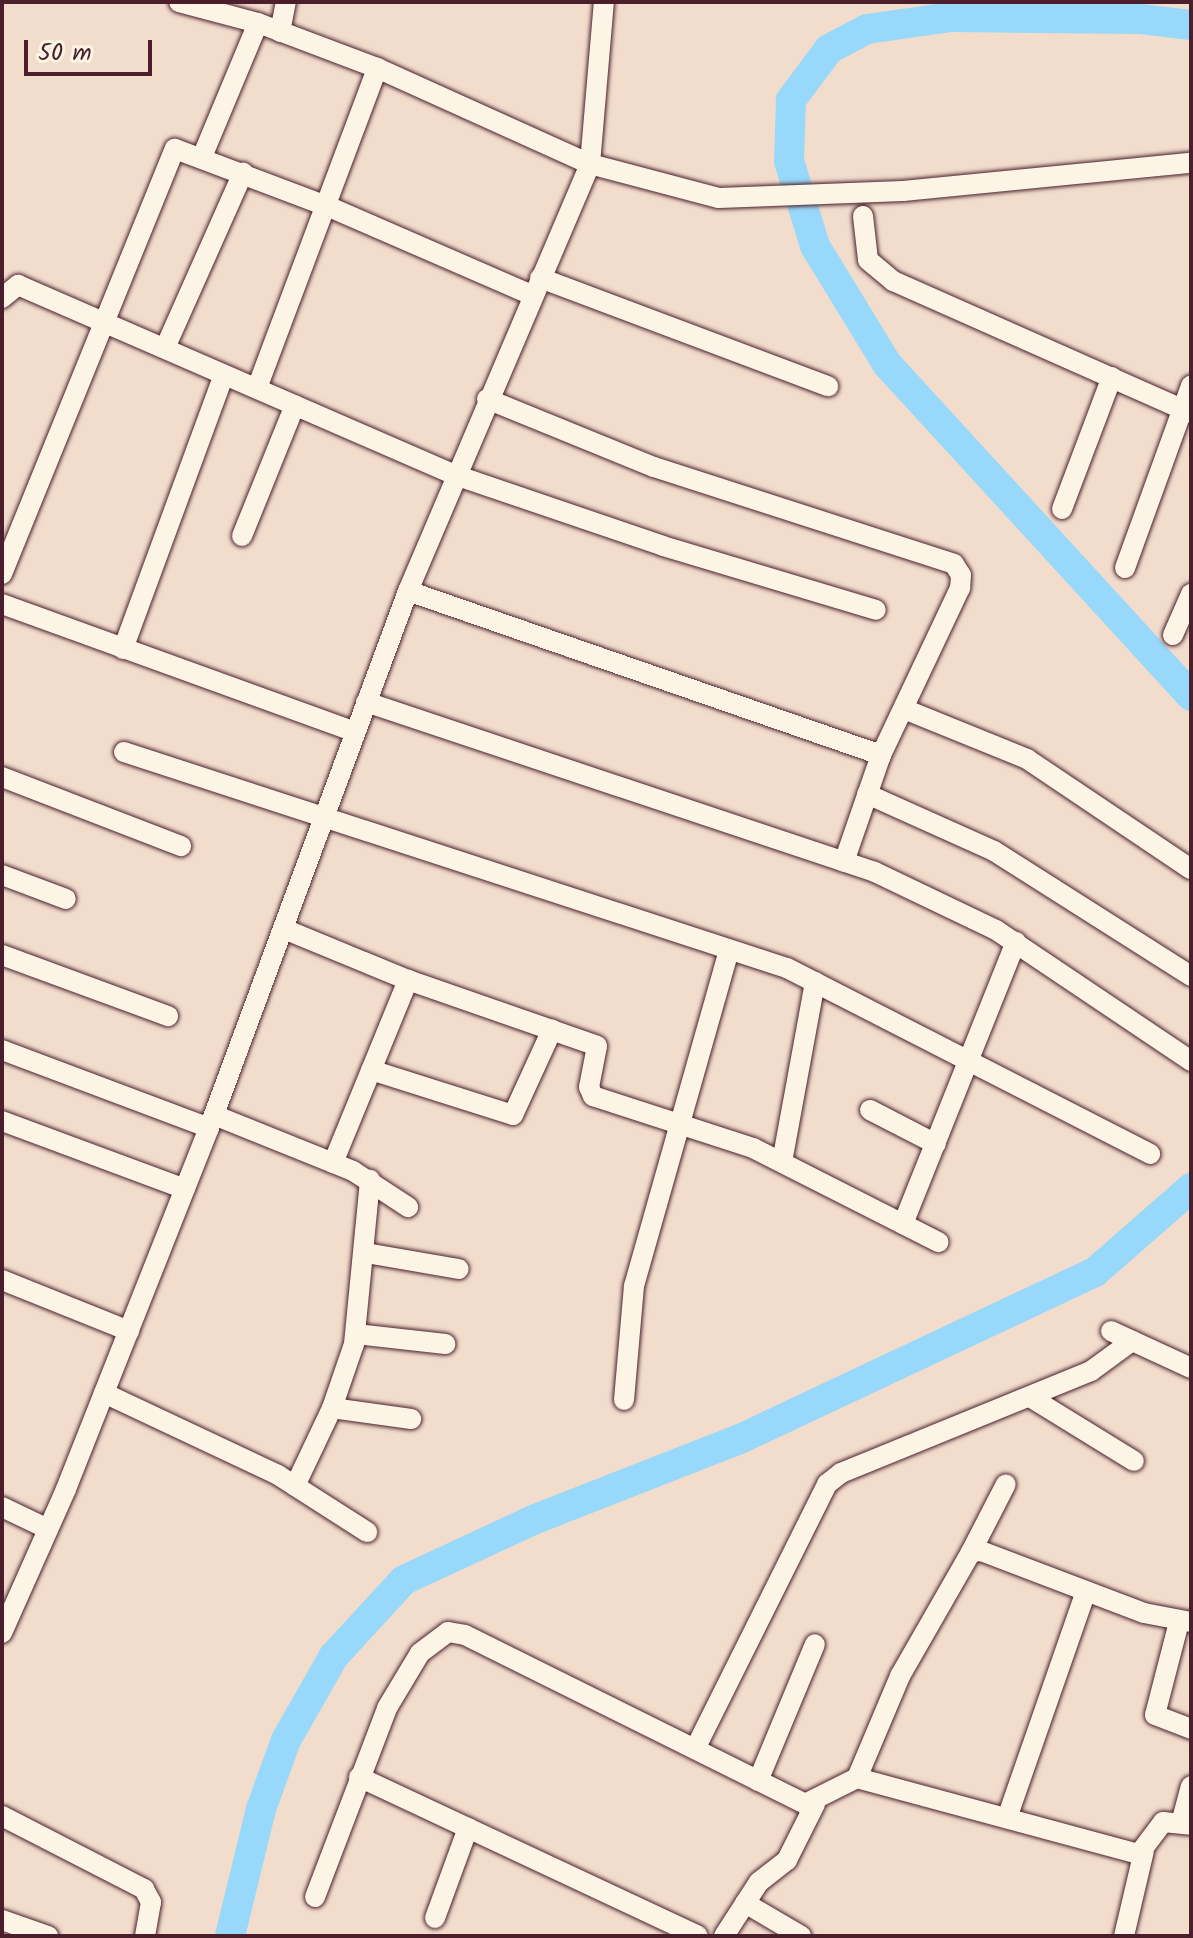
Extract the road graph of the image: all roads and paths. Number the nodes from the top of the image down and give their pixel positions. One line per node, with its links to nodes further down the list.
1 (179, 2): 4 (street)
2 (286, 2): 5 (street)
3 (604, 2): 9 (street)
4 (258, 23): 5 (street); 7 (street)
5 (280, 32): 6 (street)
6 (377, 68): 9 (street); 11 (street)
7 (202, 157): 10 (street); 15 (street)
8 (1191, 163): 9 (street)
9 (590, 164): 13 (street)
10 (243, 173): 11 (street); 16 (street)
11 (327, 206): 13 (street); 21 (street)
12 (863, 216): 18 (street)
13 (536, 286): 19 (street); 22 (street)
14 (2, 298): 15 (street)
15 (101, 320): 16 (street); 29 (street)
16 (165, 348): 17 (street)
17 (224, 375): 21 (street); 35 (street)
18 (1112, 377): 24 (street); 26 (street)
19 (828, 386)
20 (1191, 386): 24 (street)
21 (257, 388): 23 (street)
22 (487, 399): 25 (street); 37 (street)
23 (295, 405): 25 (street); 27 (street)
24 (1187, 411): 28 (street)
25 (455, 475): 30 (street); 33 (street)
26 (1062, 509)
27 (242, 536)
28 (1125, 568)
29 (2, 574)
30 (408, 591): 36 (street); 40 (street)
31 (1191, 594): 34 (street)
32 (2, 604): 35 (street)
33 (876, 610)
34 (1173, 635)
35 (123, 649): 38 (street)
36 (366, 702): 38 (street); 45 (street)
37 (904, 709): 40 (street); 46 (street)
38 (355, 732): 43 (street)
39 (124, 752): 43 (street)
40 (881, 755): 42 (street)
41 (2, 777): 44 (street)
42 (867, 794): 45 (street); 53 (street)
43 (322, 819): 49 (street); 51 (street)
44 (181, 846)
45 (844, 862): 50 (street)
46 (1191, 869)
47 (2, 875): 48 (street)
48 (66, 899)
49 (284, 929): 54 (street); 65 (street)
50 (1016, 942): 59 (street); 60 (street)
51 (729, 951): 55 (street); 64 (street)
52 (2, 955): 56 (street)
53 (1191, 976)
54 (408, 980): 57 (street); 61 (street)
55 (815, 982): 60 (street); 68 (street)
56 (168, 1016)
57 (552, 1030): 61 (street); 64 (street)
58 (2, 1050): 65 (street)
59 (1191, 1061)
60 (970, 1062): 66 (street); 67 (street)
61 (371, 1070): 69 (street)
62 (870, 1110): 66 (street)
63 (2, 1121): 71 (street)
64 (680, 1121): 68 (street); 86 (street)
65 (212, 1122): 69 (street); 71 (street)
66 (936, 1144): 73 (street)
67 (1150, 1154)
68 (782, 1162): 73 (street)
69 (333, 1163): 70 (street)
70 (370, 1180): 72 (street); 75 (street)
71 (185, 1189): 78 (street)
72 (408, 1207)
73 (903, 1224): 74 (street)
74 (938, 1242)
75 (366, 1253): 76 (street); 80 (street)
76 (459, 1269)
77 (2, 1280): 78 (street)
78 (129, 1331): 84 (street)
79 (1111, 1331): 81 (street)
80 (356, 1334): 82 (street); 87 (street)
81 (1132, 1341): 83 (street); 85 (street)
82 (445, 1344)
83 (1191, 1368)
84 (104, 1393): 91 (street); 93 (street)
85 (1030, 1397): 89 (street); 102 (street)
86 (624, 1400)
87 (332, 1408): 88 (street); 91 (street)
88 (411, 1419)
89 (1134, 1461)
90 (1006, 1484): 95 (street)
91 (295, 1486): 94 (street)
92 (2, 1507): 93 (street)
93 (48, 1529): 97 (street)
94 (367, 1532)
95 (971, 1552): 96 (street); 104 (street)
96 (1086, 1591): 98 (street); 109 (street)
97 (9, 1601): 99 (street)
98 (1185, 1622): 101 (street)
99 (2, 1633)
100 (815, 1644): 105 (street)
101 (1191, 1729)
102 (695, 1749): 103 (street); 105 (street)
103 (359, 1777): 111 (street); 113 (street)
104 (857, 1778): 107 (street); 109 (street)
105 (758, 1781): 107 (street)
106 (1191, 1786): 110 (street)
107 (815, 1804): 114 (street)
108 (2, 1816): 119 (street)
109 (1007, 1818): 112 (street)
110 (1186, 1824): 112 (street)
111 (468, 1828): 115 (street); 117 (street)
112 (1144, 1851): 123 (street)
113 (315, 1897)
114 (745, 1903): 121 (street); 122 (street)
115 (435, 1918)
116 (2, 1920): 118 (street)
117 (667, 1930): 120 (street)
118 (48, 1936)
119 (145, 1936)
120 (698, 1936)
121 (724, 1936)
122 (801, 1936)
123 (1124, 1936)

